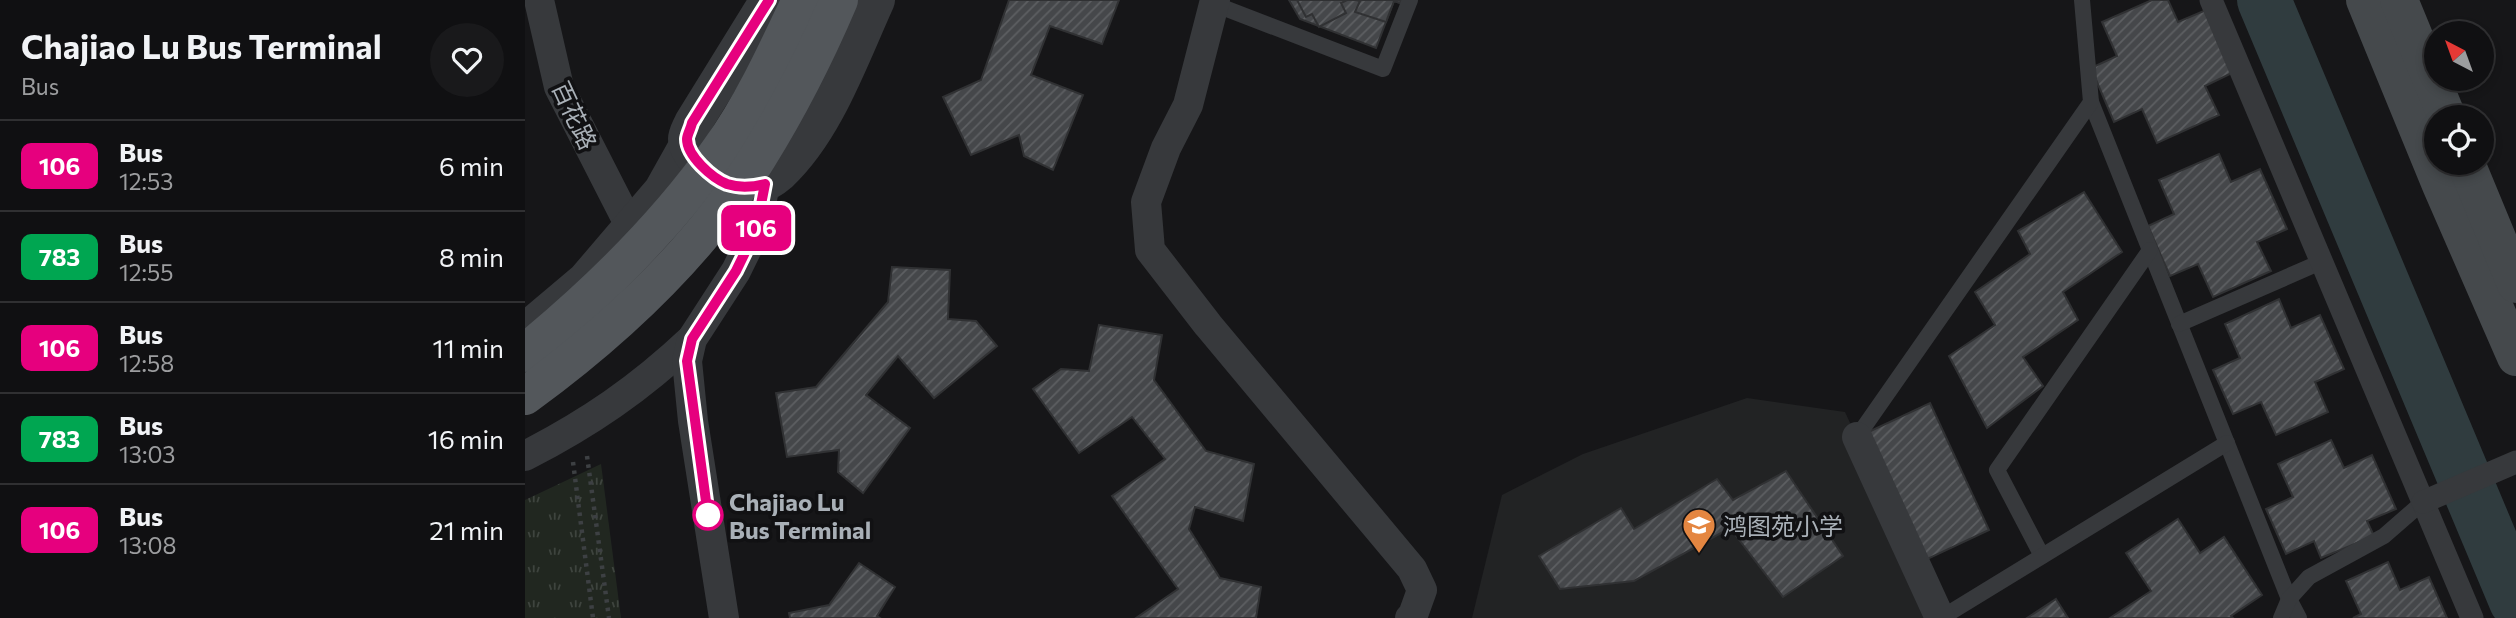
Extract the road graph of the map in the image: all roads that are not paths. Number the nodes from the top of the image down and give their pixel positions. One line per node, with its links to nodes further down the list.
1 (539, 0): 19 (street, 百花路)
2 (769, 0): 16 (street)
3 (801, 0): 26 (main road, bridge)
4 (839, 0): 28 (main road, bridge)
5 (876, 0): 18 (street)
6 (1410, 0): 13 (lane)
7 (2082, 0): 14 (lane)
8 (2211, 0): 21 (street)
9 (2365, 0): 27 (main road)
10 (2399, 0): 15 (main road)
11 (1214, 2): 13 (lane); 37 (street)
12 (1344, 36): 13 (lane)
13 (1338, 52)
14 (2091, 102): 20 (lane); 29 (lane)
15 (2442, 105)
16 (687, 139): 18 (street); 19 (street)
17 (2471, 175): 22 (main road)
18 (765, 184): 25 (street)
19 (629, 224): 24 (street)
20 (2150, 250): 23 (lane); 34 (lane)
21 (2322, 262): 23 (lane); 33 (street)
22 (2516, 284)
23 (2179, 324): 30 (lane)
24 (525, 327)
25 (692, 339): 31 (street); 36 (street)
26 (525, 353)
27 (2516, 358)
28 (525, 396)
29 (1857, 436): 38 (street)
30 (2227, 443): 34 (lane); 35 (lane)
31 (525, 456)
32 (2516, 462): 33 (street)
33 (2423, 502): 35 (lane); 41 (street)
34 (2042, 556): 38 (lane)
35 (2289, 598): 39 (lane); 40 (lane)
36 (724, 618)
37 (1410, 618)
38 (1940, 618)
39 (2281, 618)
40 (2299, 618)
41 (2472, 618)

